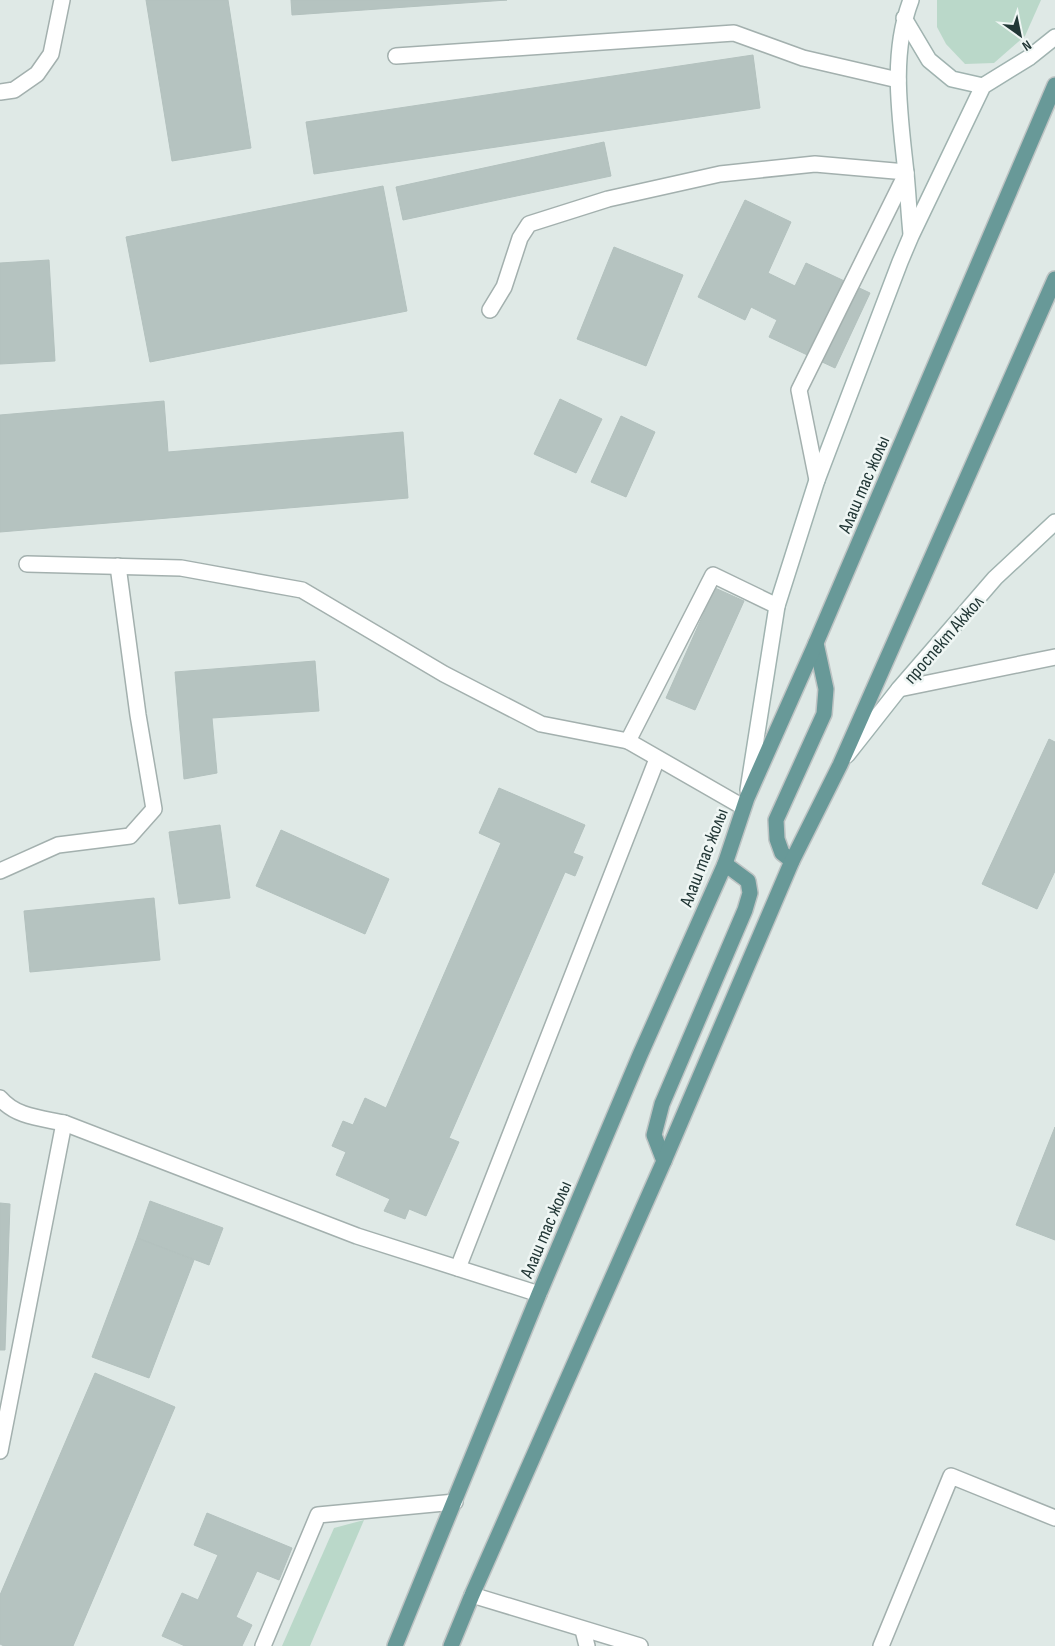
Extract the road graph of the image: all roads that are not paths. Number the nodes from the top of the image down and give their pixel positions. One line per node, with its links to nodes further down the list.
1 (62, 0): 9 (main road)
2 (911, 0): 3 (main road)
3 (904, 18): 6 (main road); 8 (main road)
4 (1055, 37): 8 (main road)
5 (396, 56): 6 (main road)
6 (898, 80): 10 (main road)
7 (1055, 85): 19 (main road, Алаш тас жолы)
8 (983, 86): 11 (main road)
9 (0, 92)
10 (906, 173): 11 (main road); 13 (main road); 14 (main road)
11 (911, 236): 14 (main road)
12 (1055, 279): 24 (main road)
13 (490, 310)
14 (817, 480): 18 (main road)
15 (1055, 522): 21 (main road, проспект Акжол)
16 (27, 564): 17 (main road)
17 (118, 566): 22 (main road); 28 (main road)
18 (777, 606): 22 (main road); 25 (main road)
19 (816, 643): 25 (main road, Алаш тас жолы); 26 (main road)
20 (1055, 657): 21 (main road)
21 (899, 689): 24 (main road, проспект Акжол)
22 (628, 741): 23 (main road)
23 (658, 759): 25 (main road); 32 (main road)
24 (840, 764): 26 (main road)
25 (745, 803): 27 (main road, Алаш тас жолы)
26 (792, 860): 31 (main road)
27 (725, 864): 31 (main road); 33 (main road, Алаш тас жолы)
28 (0, 871)
29 (0, 1098): 30 (main road)
30 (64, 1123): 32 (main road); 34 (main road)
31 (664, 1161): 37 (main road)
32 (458, 1268): 33 (main road)
33 (539, 1294): 35 (main road, Алаш тас жолы)
34 (0, 1451)
35 (455, 1502): 39 (main road); 40 (main road, Алаш тас жолы)
36 (1055, 1518): 44 (main road)
37 (472, 1595): 38 (main road); 41 (main road)
38 (583, 1630): 42 (main road); 43 (main road)
39 (263, 1646)
40 (395, 1646)
41 (451, 1646)
42 (587, 1646)
43 (640, 1646)
44 (881, 1646)

